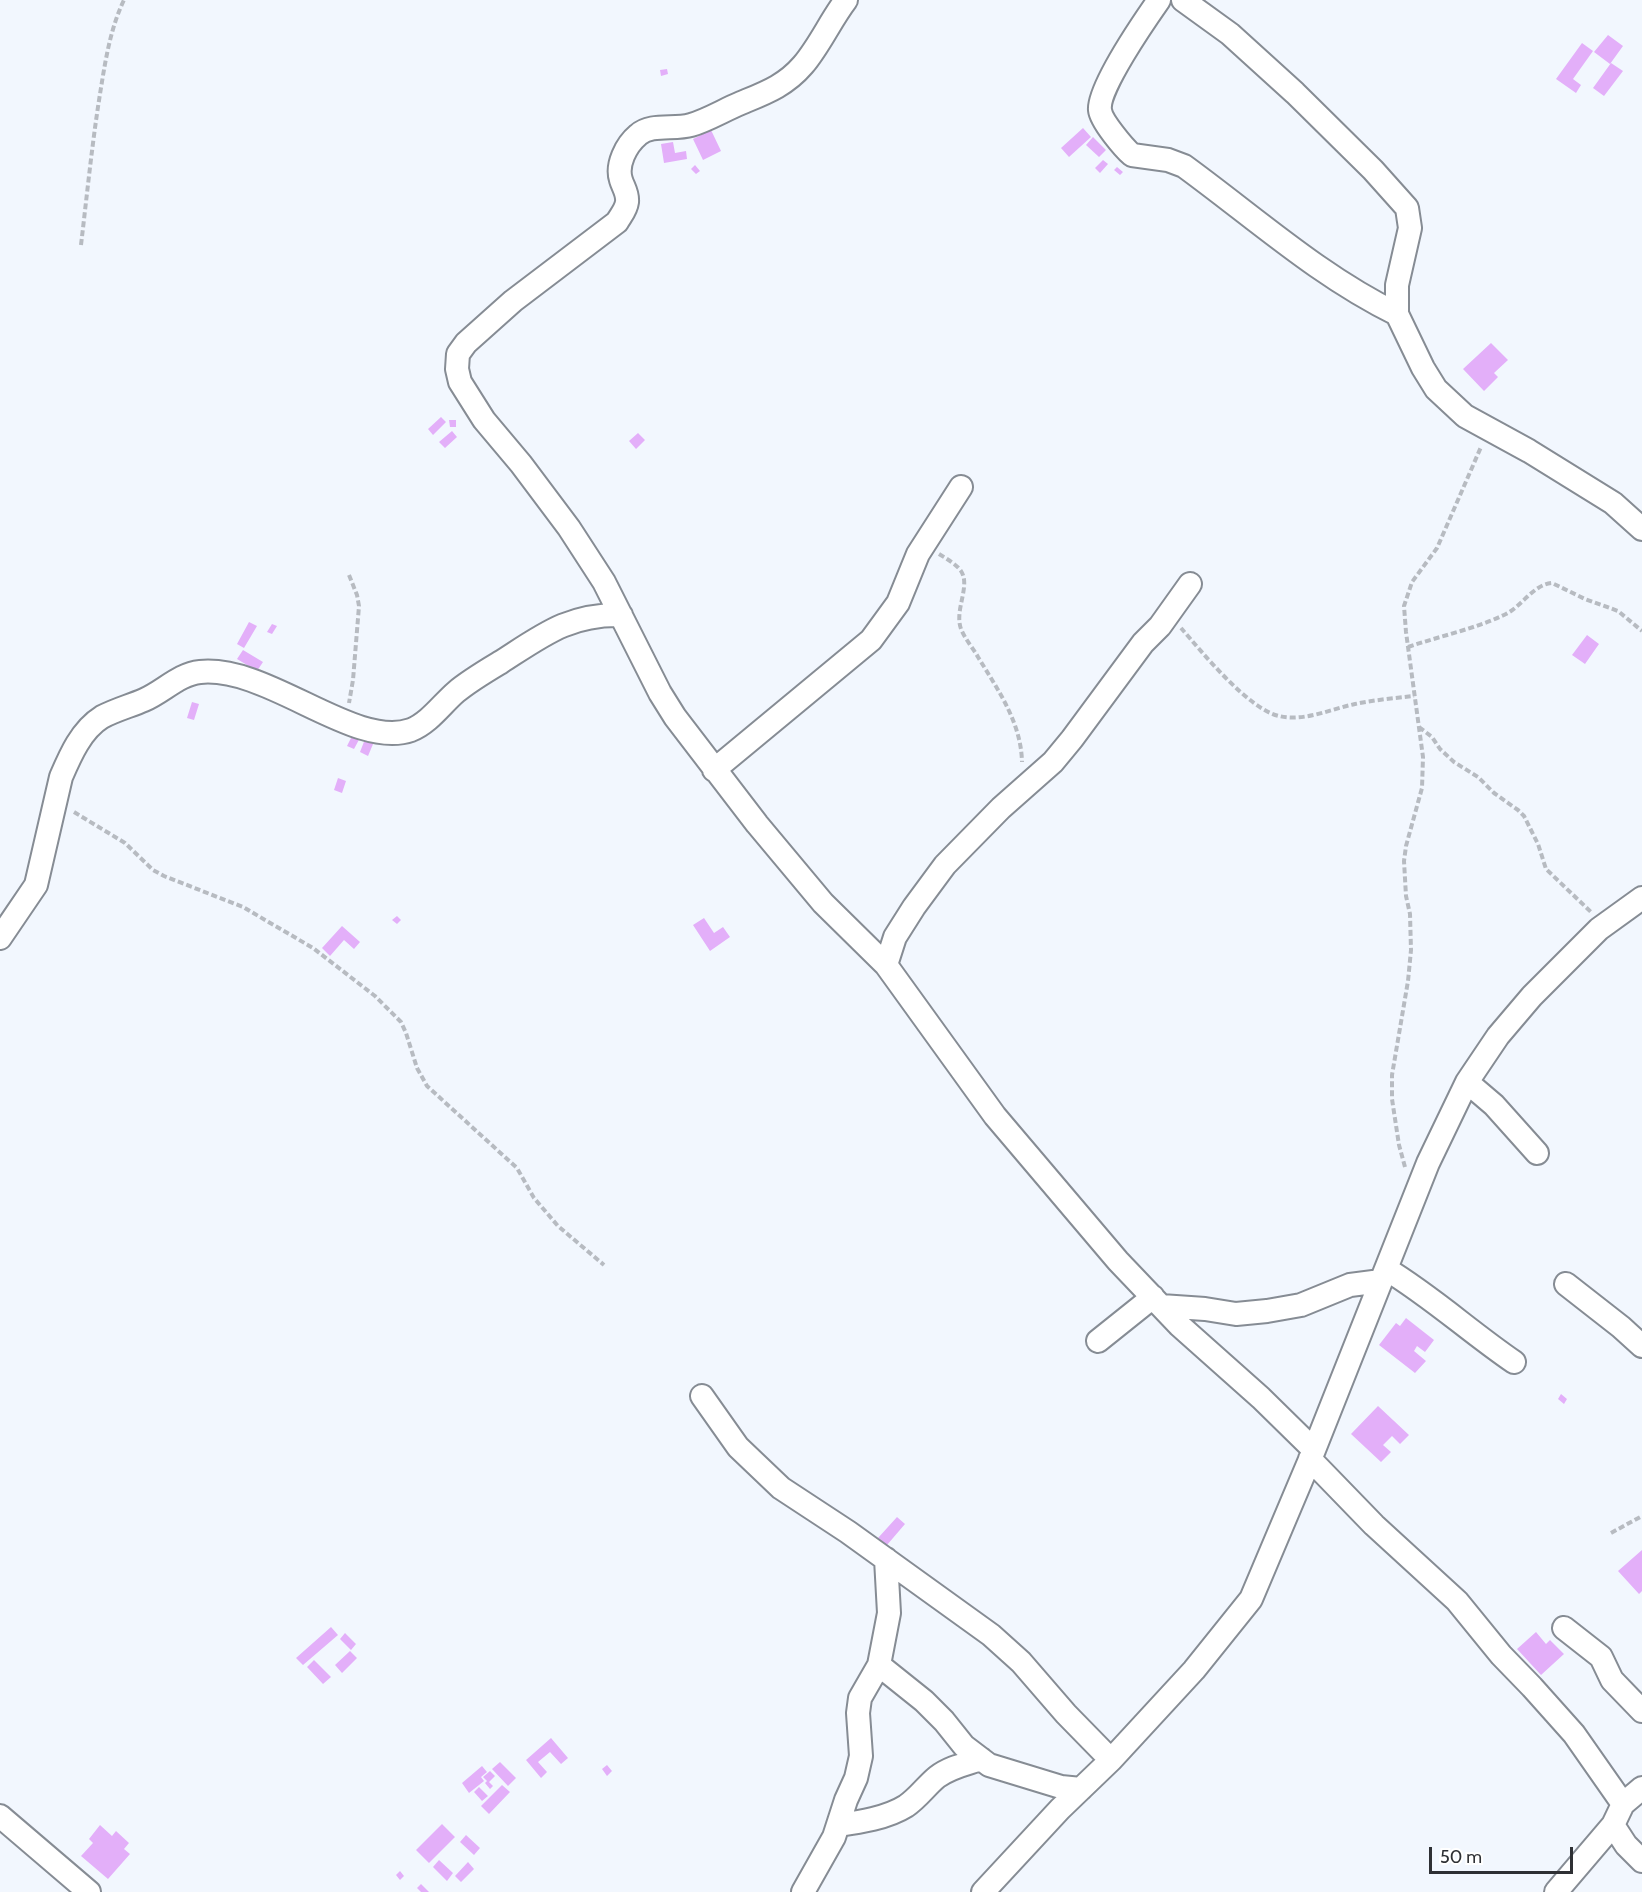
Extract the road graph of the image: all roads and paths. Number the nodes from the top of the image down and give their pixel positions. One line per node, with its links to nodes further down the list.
1 (124, 0): 5 (path)
2 (846, 0): 14 (street)
3 (1158, 0): 6 (street)
4 (1183, 0): 6 (street)
5 (81, 245)
6 (1397, 314): 7 (street)
7 (1488, 430): 9 (street); 16 (path)
8 (961, 487): 10 (street)
9 (1642, 529)
10 (925, 544): 20 (street); 21 (path)
11 (349, 574): 18 (path)
12 (1190, 584): 13 (street)
13 (1168, 614): 17 (path); 21 (street)
14 (621, 615): 18 (street); 20 (street)
15 (1642, 632): 16 (path)
16 (1408, 647): 17 (path)
17 (1414, 696): 19 (path)
18 (347, 722): 22 (street)
19 (1418, 727): 24 (path); 29 (path)
20 (714, 770): 26 (street)
21 (1024, 786): 26 (street)
22 (55, 801): 25 (street); 30 (path)
23 (1642, 898): 24 (street)
24 (1604, 926): 27 (street)
25 (0, 938)
26 (886, 965): 33 (street)
27 (1467, 1082): 28 (street); 29 (street)
28 (1537, 1153)
29 (1422, 1180): 31 (street)
30 (604, 1265)
31 (1384, 1275): 33 (street); 36 (street); 38 (street)
32 (1566, 1284): 35 (street)
33 (1157, 1302): 34 (street); 38 (street)
34 (1098, 1341)
35 (1642, 1346)
36 (1514, 1362)
37 (702, 1396): 41 (street)
38 (1312, 1455): 46 (street); 49 (street)
39 (1642, 1516): 40 (path)
40 (1611, 1533)
41 (886, 1559): 43 (street); 46 (street)
42 (1564, 1628): 44 (street)
43 (879, 1665): 45 (street); 51 (street)
44 (1642, 1711)
45 (981, 1759): 48 (street); 51 (street)
46 (1111, 1760): 48 (street)
47 (1642, 1788): 49 (street)
48 (1082, 1789): 56 (street)
49 (1623, 1804): 52 (street)
50 (0, 1816): 54 (street)
51 (838, 1825): 55 (street)
52 (1613, 1825): 53 (street); 57 (street)
53 (1642, 1861)
54 (89, 1892)
55 (803, 1892)
56 (983, 1892)
57 (1556, 1892)

